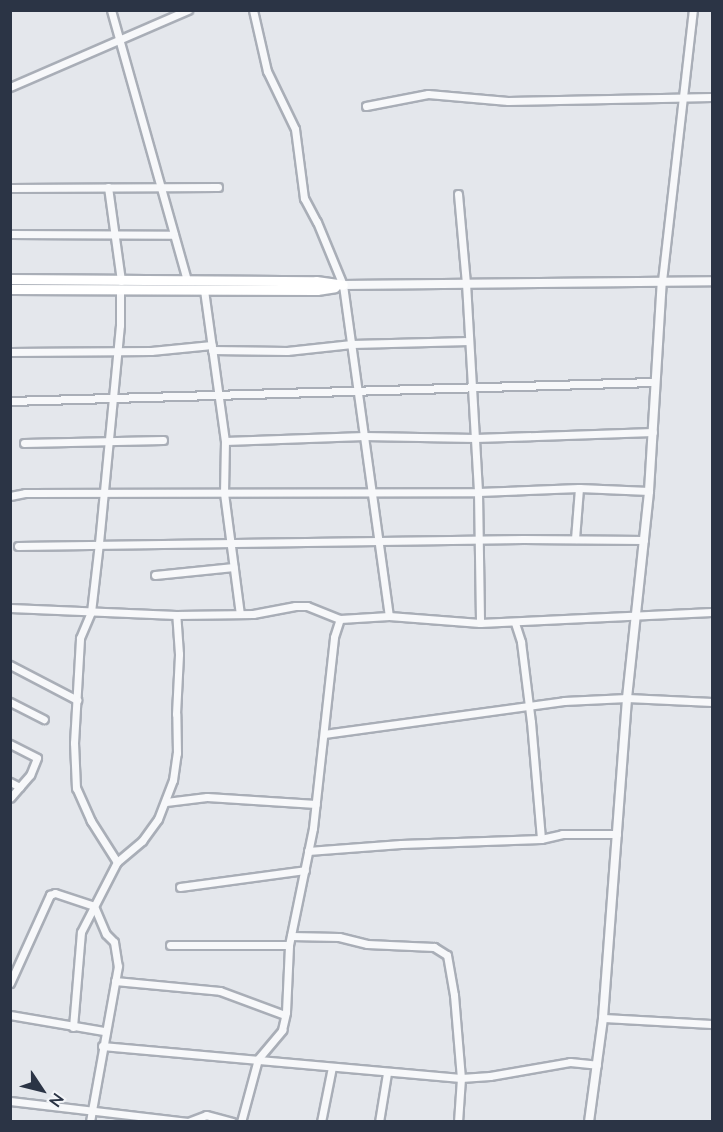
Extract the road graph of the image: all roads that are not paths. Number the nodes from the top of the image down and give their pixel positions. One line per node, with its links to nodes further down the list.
1 (111, 10): 5 (street)
2 (188, 10): 5 (street)
3 (253, 10): 24 (street)
4 (693, 10): 7 (street)
5 (119, 39): 6 (street); 11 (street)
6 (10, 87)
7 (684, 96): 8 (street); 9 (street); 20 (street)
8 (712, 97)
9 (366, 106)
10 (108, 187): 11 (street); 13 (street); 15 (street)
11 (161, 187): 12 (street); 17 (street)
12 (218, 187)
13 (10, 188)
14 (458, 194): 22 (street)
15 (114, 233): 16 (street); 17 (street); 23 (street)
16 (10, 234)
17 (174, 236): 19 (street)
18 (10, 279): 23 (main road)
19 (187, 280): 23 (main road); 24 (main road)
20 (662, 281): 21 (street); 22 (street); 32 (street)
21 (712, 281)
22 (466, 283): 24 (street); 27 (street)
23 (121, 285): 25 (main road); 26 (main road); 30 (street)
24 (343, 285): 26 (main road); 28 (street)
25 (10, 289)
26 (204, 290): 29 (street)
27 (469, 341): 28 (street); 33 (street)
28 (352, 344): 29 (street); 34 (street)
29 (212, 348): 30 (street); 35 (street)
30 (117, 350): 31 (street); 36 (street)
31 (10, 352)
32 (655, 382): 33 (street); 38 (street)
33 (472, 387): 34 (street); 40 (street)
34 (358, 391): 35 (street); 39 (street)
35 (219, 394): 36 (street); 43 (street)
36 (112, 398): 37 (street); 41 (street)
37 (10, 401)
38 (652, 432): 40 (street); 47 (street)
39 (364, 435): 40 (street); 43 (street); 46 (street)
40 (475, 438): 48 (street)
41 (108, 440): 42 (street); 44 (street); 50 (street)
42 (163, 440)
43 (225, 441): 49 (street)
44 (24, 443)
45 (579, 488): 47 (street); 48 (street); 52 (street)
46 (372, 490): 48 (street); 49 (street); 54 (street)
47 (649, 491): 53 (street)
48 (478, 492): 55 (street)
49 (224, 493): 50 (street); 57 (street)
50 (103, 494): 51 (street); 56 (street)
51 (10, 496)
52 (575, 539): 53 (street); 55 (street)
53 (644, 540): 65 (street)
54 (379, 541): 55 (street); 57 (street); 67 (street)
55 (479, 541): 69 (street)
56 (99, 543): 57 (street); 58 (street); 62 (street)
57 (231, 543): 59 (street)
58 (18, 546)
59 (234, 567): 60 (street); 64 (street)
60 (155, 575)
61 (10, 608): 62 (street)
62 (91, 612): 66 (street); 73 (street)
63 (712, 612): 65 (street)
64 (240, 614): 66 (street); 68 (street)
65 (635, 614): 70 (street); 72 (street)
66 (176, 615): 83 (street)
67 (389, 616): 68 (street); 69 (street)
68 (340, 620): 78 (street)
69 (480, 623): 70 (street)
70 (515, 623): 76 (street)
71 (10, 665): 73 (street)
72 (627, 698): 75 (street); 76 (street); 85 (street)
73 (77, 700): 88 (street)
74 (10, 702): 77 (street)
75 (712, 702)
76 (529, 705): 78 (street); 86 (street)
77 (44, 719)
78 (324, 734): 84 (street)
79 (10, 744): 81 (street)
80 (10, 782): 81 (street)
81 (20, 788): 82 (street)
82 (10, 798)
83 (166, 802): 84 (street); 88 (street)
84 (316, 804): 87 (street)
85 (617, 834): 86 (street); 99 (street)
86 (541, 838): 87 (street)
87 (308, 850): 89 (street)
88 (117, 862): 91 (street)
89 (304, 870): 90 (street); 92 (street)
90 (180, 887)
91 (94, 906): 95 (street); 96 (street); 101 (street)
92 (291, 936): 94 (street); 108 (street)
93 (170, 945): 94 (street)
94 (289, 945): 98 (street)
95 (115, 981): 98 (street); 102 (street)
96 (10, 983)
97 (10, 1015): 101 (street)
98 (285, 1015): 104 (street)
99 (603, 1018): 100 (street); 105 (street)
100 (712, 1024)
101 (73, 1027): 102 (street)
102 (104, 1031): 103 (street)
103 (102, 1046): 104 (street); 110 (street)
104 (258, 1059): 106 (street); 113 (street)
105 (597, 1065): 108 (street); 117 (street)
106 (333, 1067): 107 (street); 114 (street)
107 (387, 1073): 108 (street); 115 (street)
108 (461, 1078): 116 (street)
109 (10, 1101): 110 (street)
110 (92, 1109): 111 (street); 112 (street)
111 (90, 1122)
112 (232, 1122)
113 (241, 1122)
114 (321, 1122)
115 (379, 1122)
116 (458, 1122)
117 (589, 1122)

